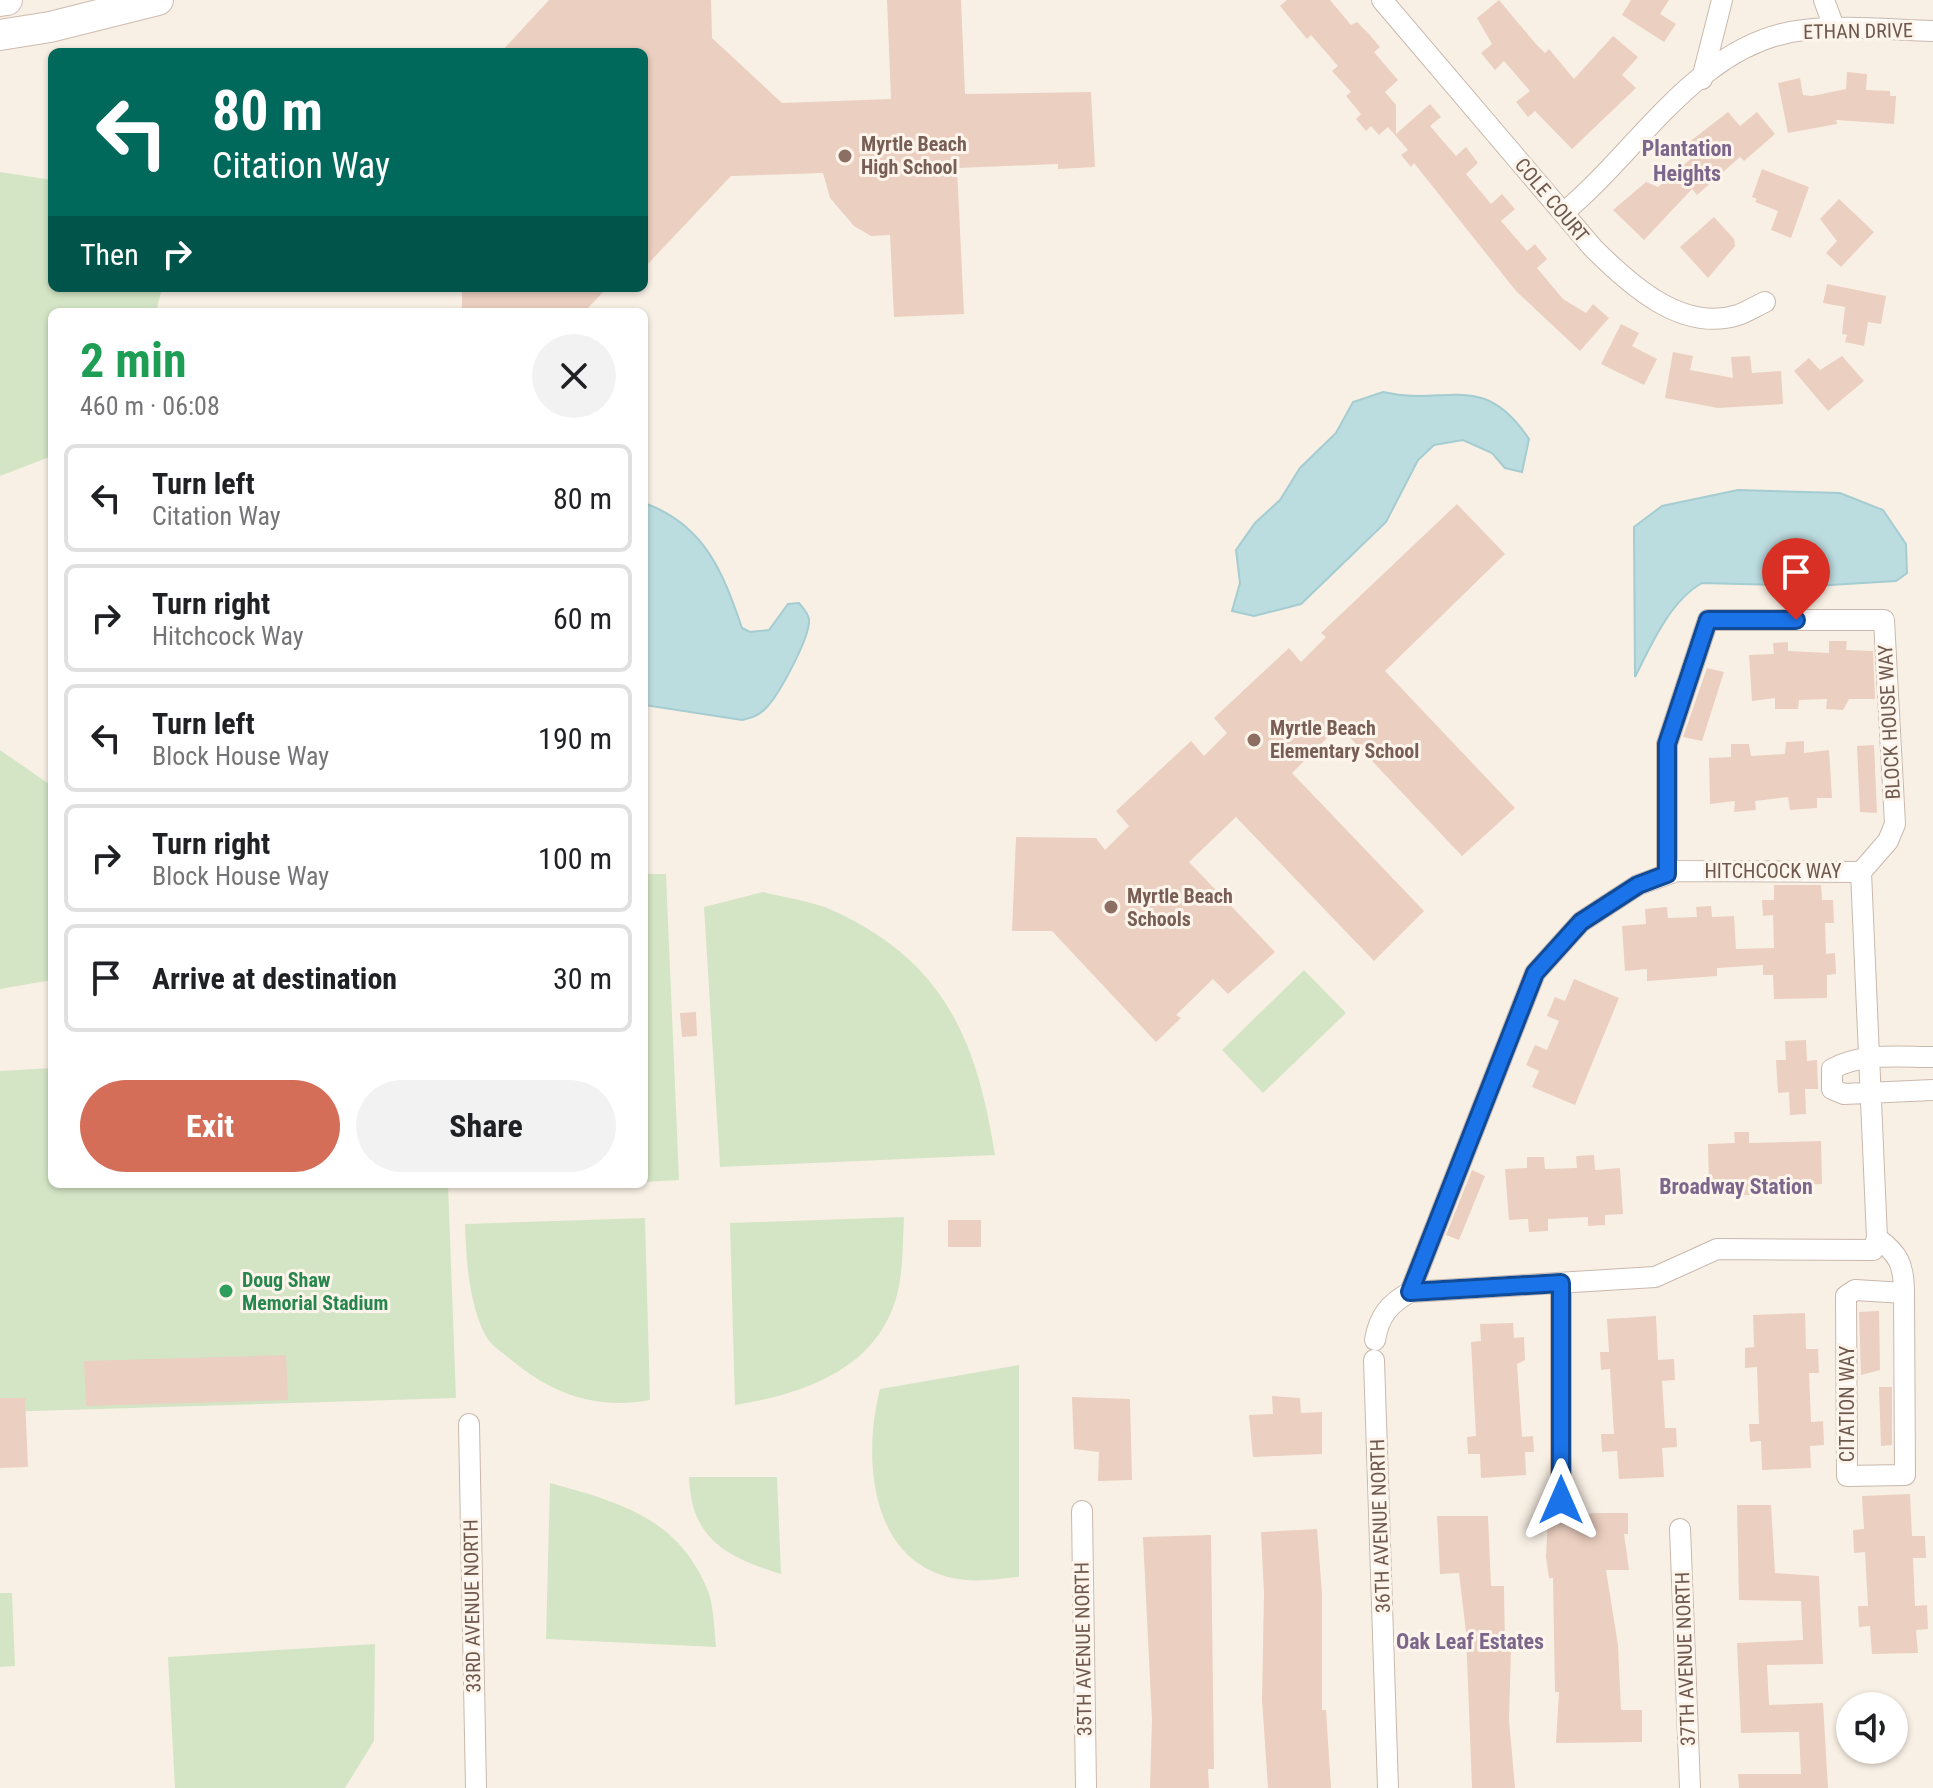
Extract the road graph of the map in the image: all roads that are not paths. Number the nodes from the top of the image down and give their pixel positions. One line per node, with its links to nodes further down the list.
1 (7, 0): 6 (main road)
2 (158, 0): 9 (main road)
3 (1382, 0): 11 (street, COLE COURT)
4 (1722, 0): 10 (street)
5 (1824, 0): 7 (street)
6 (0, 1)
7 (1835, 30): 8 (street, ETHAN DRIVE); 10 (street, ETHAN DRIVE)
8 (1933, 31)
9 (0, 35)
10 (1702, 79): 11 (street, ETHAN DRIVE)
11 (1563, 213): 12 (street, COLE COURT)
12 (1765, 302)
13 (1861, 872): 14 (street, HITCHCOCK WAY); 14 (street, BLOCK HOUSE WAY); 15 (street)
14 (1667, 874): 21 (street, HITCHCOCK WAY)
15 (1870, 1057): 16 (street); 18 (street); 18 (street)
16 (1933, 1057)
17 (1933, 1090): 18 (street)
18 (1873, 1092): 19 (street)
19 (1877, 1238): 20 (street); 22 (street, CITATION WAY)
20 (1561, 1283): 21 (street); 24 (street)
21 (1410, 1292): 29 (street, 36TH AVENUE NORTH)
22 (1904, 1293): 22 (street, CITATION WAY)
23 (469, 1424): 27 (street, 33RD AVENUE NORTH)
24 (1561, 1500)
25 (1082, 1511): 28 (street, 35TH AVENUE NORTH)
26 (1680, 1529): 30 (street, 37TH AVENUE NORTH)
27 (476, 1788)
28 (1086, 1788)
29 (1388, 1788)
30 (1690, 1788)

